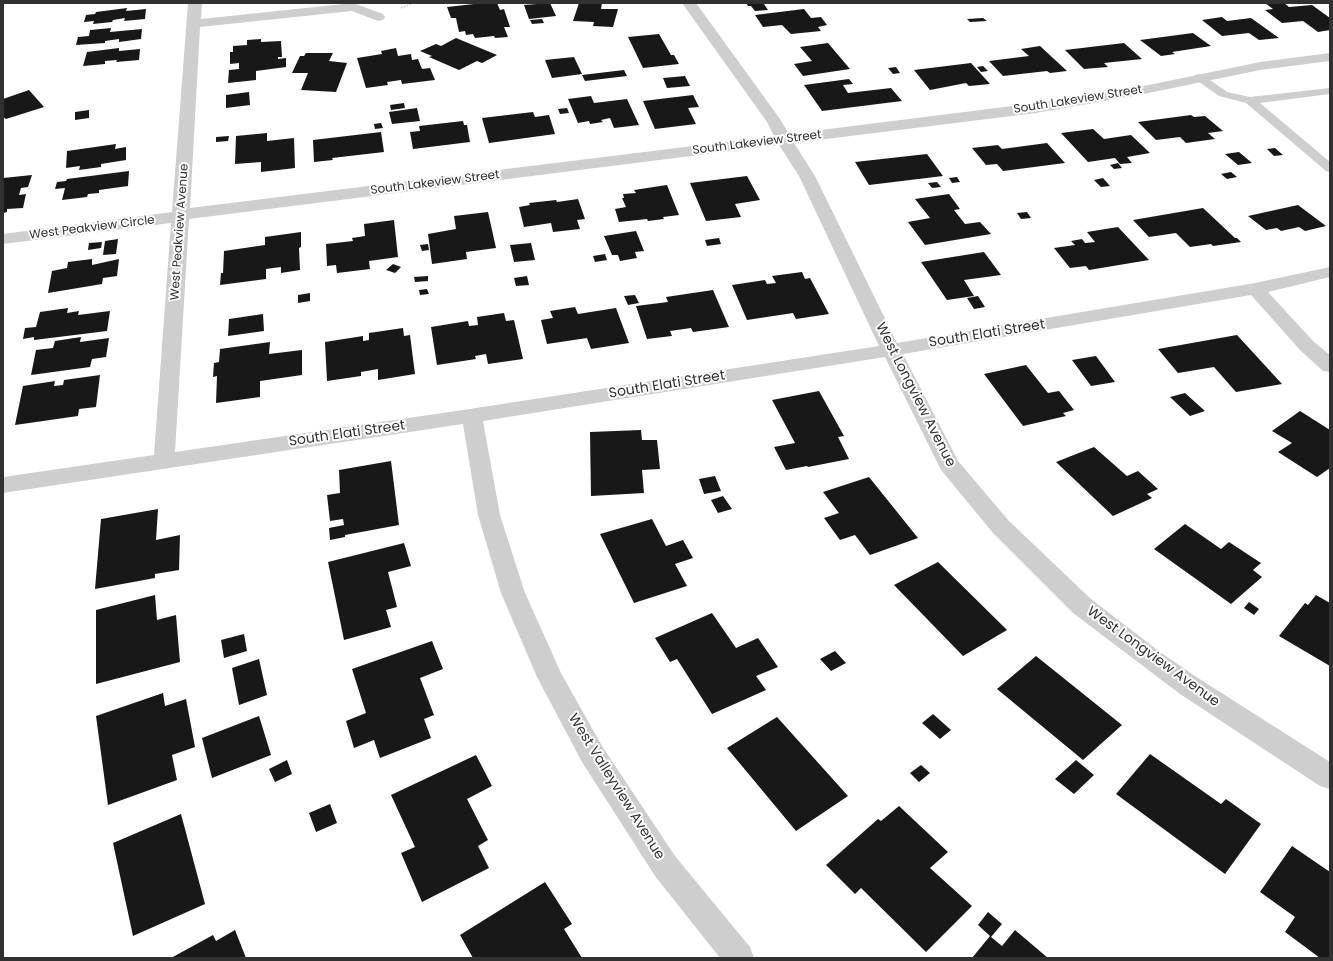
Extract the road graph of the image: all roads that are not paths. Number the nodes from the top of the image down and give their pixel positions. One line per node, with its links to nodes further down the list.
1 (195, 3): 4 (street, West Peakview Avenue)
2 (689, 3): 11 (street, West Longview Avenue)
3 (378, 17): 4 (street)
4 (194, 24): 13 (street, West Peakview Avenue)
5 (1330, 57): 6 (street, South Lakeview Street)
6 (1199, 77): 9 (lane); 11 (street, South Lakeview Street)
7 (1330, 90): 8 (lane)
8 (1316, 92): 9 (lane); 10 (lane)
9 (1250, 101): 12 (lane)
10 (1330, 103)
11 (784, 140): 13 (street, South Lakeview Street); 17 (street, West Longview Avenue)
12 (1330, 168)
13 (181, 215): 14 (street, West Peakview Circle); 20 (street, West Peakview Avenue)
14 (3, 239)
15 (1330, 272): 16 (street, South Elati Street)
16 (1255, 289): 17 (street, South Elati Street); 18 (street)
17 (891, 350): 19 (street, South Elati Street); 22 (street, West Longview Avenue)
18 (1330, 366)
19 (472, 415): 20 (street, South Elati Street); 23 (street, West Valleyview Avenue)
20 (164, 460): 21 (street, South Elati Street)
21 (3, 485)
22 (1330, 777)
23 (740, 958)

